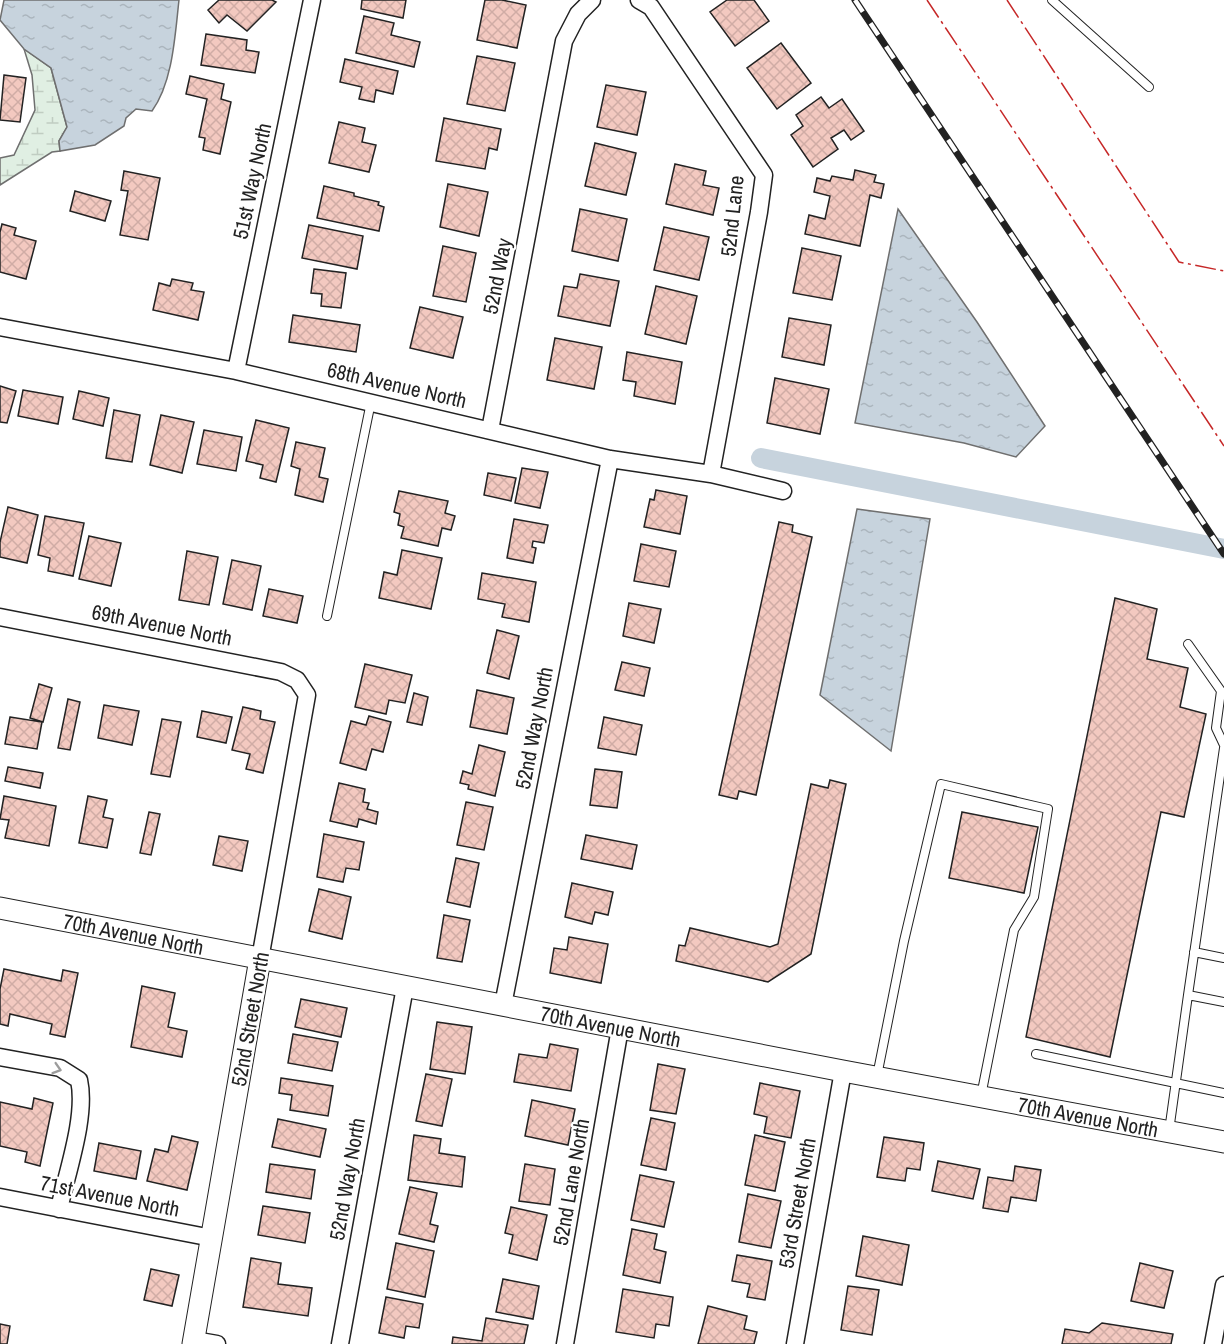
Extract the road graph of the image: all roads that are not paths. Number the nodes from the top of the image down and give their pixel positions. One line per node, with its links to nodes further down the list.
1 (312, 0): 7 (street, 51st Way North)
2 (592, 0): 9 (street, 52nd Way)
3 (639, 0): 11 (street, 52nd Lane)
4 (1052, 0): 5 (lane)
5 (1149, 87)
6 (0, 327): 7 (street, 68th Avenue North)
7 (236, 371): 8 (street, 68th Avenue North)
8 (371, 402): 9 (street, 68th Avenue North); 13 (lane)
9 (490, 430): 10 (street, 68th Avenue North)
10 (610, 459): 11 (street, 68th Avenue North); 25 (street, 52nd Way North)
11 (711, 474): 12 (street, 68th Avenue North)
12 (783, 491)
13 (327, 616)
14 (0, 617): 16 (street, 69th Avenue North)
15 (1188, 644): 17 (lane)
16 (306, 695): 21 (street, 52nd Street North)
17 (1224, 746): 19 (lane)
18 (0, 908): 21 (street, 70th Avenue North)
19 (1194, 952): 20 (lane); 23 (lane)
20 (1224, 958)
21 (260, 959): 22 (street, 70th Avenue North); 38 (street, 52nd Street North)
22 (405, 987): 25 (street, 70th Avenue North); 42 (street, 52nd Way North)
23 (1188, 995): 24 (lane); 31 (lane)
24 (1224, 1002)
25 (503, 1005): 26 (street, 70th Avenue North)
26 (620, 1028): 29 (street, 70th Avenue North); 43 (street, 52nd Lane North)
27 (1035, 1054): 31 (lane)
28 (0, 1057): 37 (street, one-way to 37)
29 (843, 1071): 30 (street, 70th Avenue North); 44 (street, 53rd Street North)
30 (877, 1077): 33 (street, 70th Avenue North); 33 (lane)
31 (1175, 1084): 32 (lane); 34 (lane)
32 (1224, 1093)
33 (981, 1097): 34 (street, 70th Avenue North)
34 (1169, 1132): 35 (street, 70th Avenue North)
35 (1224, 1142)
36 (0, 1197): 37 (street, 71st Avenue North)
37 (59, 1209): 38 (street, 71st Avenue North)
38 (212, 1238): 40 (street, 52nd Street North)
39 (1224, 1285): 45 (street)
40 (194, 1342): 41 (street)
41 (217, 1344)
42 (340, 1344)
43 (566, 1344)
44 (795, 1344)
45 (1213, 1344)

